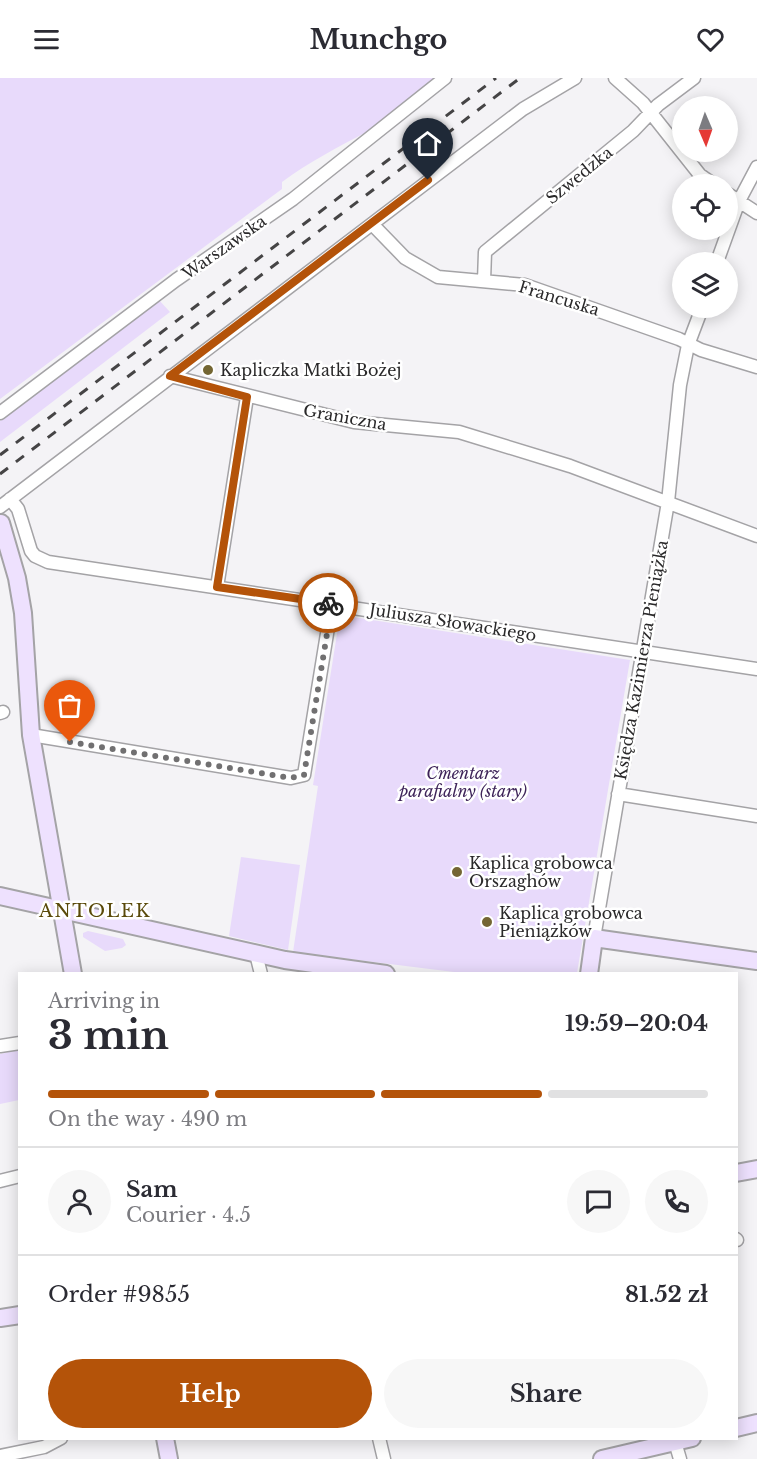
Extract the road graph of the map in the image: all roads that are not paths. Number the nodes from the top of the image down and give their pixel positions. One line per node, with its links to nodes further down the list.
1 (445, 78): 18 (street, Warszawska)
2 (575, 78): 10 (street)
3 (615, 78): 5 (street)
4 (694, 78): 5 (street, Szwedzka)
5 (651, 114): 7 (street); 12 (street, Szwedzka)
6 (757, 167): 8 (street)
7 (699, 174)
8 (739, 201): 9 (street); 11 (street)
9 (757, 213)
10 (372, 224): 12 (street, Francuska); 16 (street)
11 (721, 252)
12 (484, 281): 14 (street, Francuska)
13 (698, 318): 14 (street, Księdza Kazimierza Pieniążka)
14 (688, 345): 15 (street, Francuska); 19 (street, Księdza Kazimierza Pieniążka)
15 (757, 367)
16 (170, 376): 17 (street, Graniczna); 20 (street)
17 (247, 397): 19 (street, Graniczna); 23 (street)
18 (0, 413)
19 (668, 502): 22 (street, Graniczna); 25 (street, Księdza Kazimierza Pieniążka)
20 (4, 504): 23 (street, Juliusza Słowackiego)
21 (1, 523): 27 (street)
22 (757, 536)
23 (217, 587): 24 (street, Juliusza Słowackiego)
24 (332, 603): 25 (street, Juliusza Słowackiego); 27 (street)
25 (642, 651): 26 (street, Juliusza Słowackiego); 28 (street, Księdza Kazimierza Pieniążka)
26 (757, 669)
27 (31, 735): 31 (street)
28 (618, 794): 29 (street); 32 (street, Księdza Kazimierza Pieniążka)
29 (757, 816)
30 (0, 896): 31 (street)
31 (61, 910): 33 (street); 35 (street)
32 (594, 938): 34 (street); 38 (street, Księdza Kazimierza Pieniążka)
33 (256, 954): 36 (street); 37 (street)
34 (757, 961)
35 (73, 972)
36 (260, 972)
37 (372, 972)
38 (589, 972)
39 (18, 1042): 40 (street)
40 (0, 1046)
41 (757, 1169): 42 (street)
42 (738, 1173)
43 (18, 1176): 44 (street)
44 (0, 1181)
45 (18, 1315): 46 (street)
46 (0, 1318)
47 (757, 1423): 48 (street)
48 (738, 1428)
49 (57, 1440): 53 (street)
50 (165, 1440): 54 (street)
51 (379, 1440): 55 (street)
52 (664, 1442): 56 (street); 57 (street)
53 (0, 1456)
54 (169, 1459)
55 (384, 1459)
56 (602, 1459)
57 (680, 1459)

